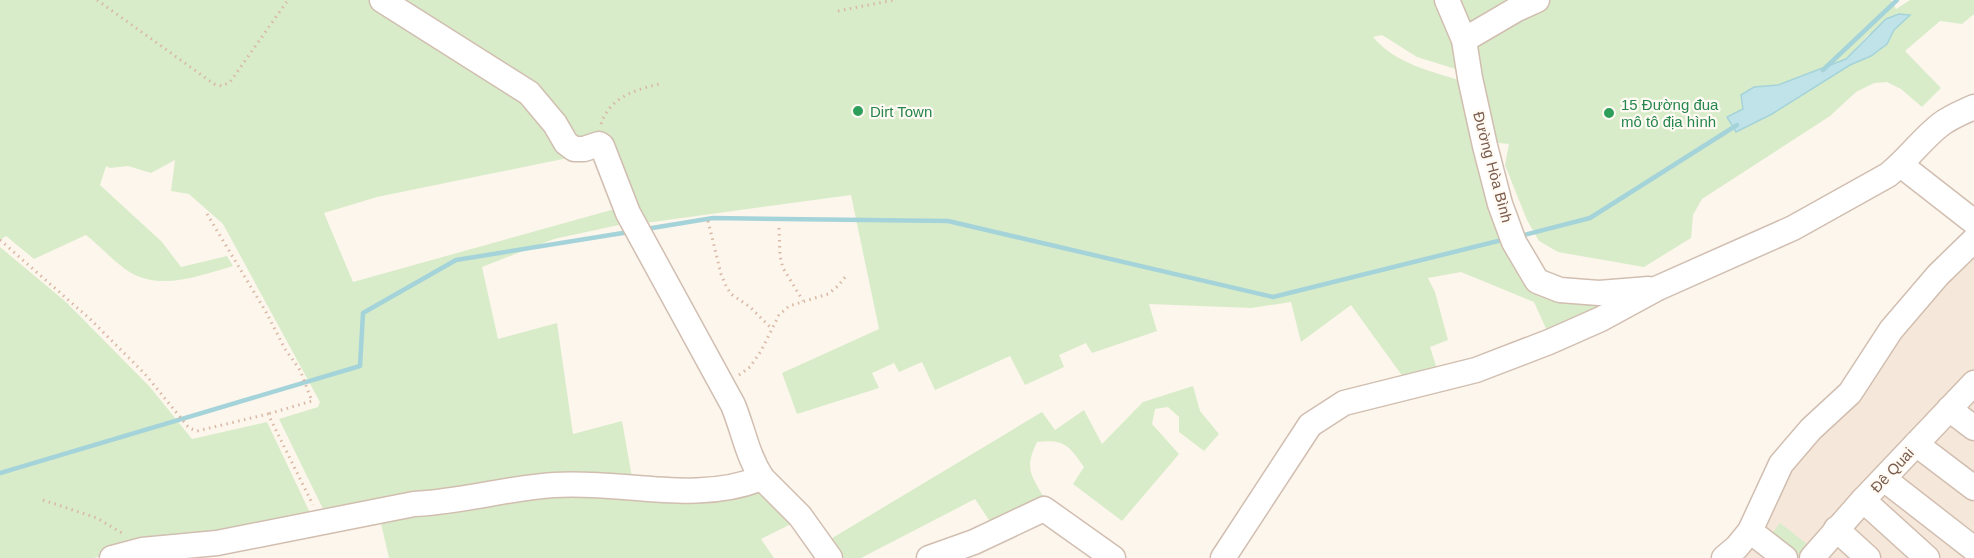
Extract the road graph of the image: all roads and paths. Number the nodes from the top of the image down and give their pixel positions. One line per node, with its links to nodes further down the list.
1 (97, 0): 2 (path)
2 (288, 0)
3 (382, 0): 11 (street)
4 (894, 0): 7 (path)
5 (1448, 0): 8 (street, Đường Hòa Bình)
6 (1537, 0): 8 (street)
7 (838, 12)
8 (1464, 40): 20 (street, Đường Hòa Bình)
9 (660, 84): 11 (path)
10 (1974, 107): 12 (street)
11 (599, 144): 24 (street)
12 (1901, 165): 15 (street); 20 (street)
13 (207, 214): 26 (path)
14 (708, 221): 22 (path)
15 (1974, 222)
16 (779, 228): 21 (path)
17 (0, 240): 26 (path)
18 (1974, 240): 36 (street)
19 (846, 276): 21 (path)
20 (1658, 288): 43 (street)
21 (803, 301): 22 (path)
22 (772, 329): 24 (path)
23 (1974, 383): 25 (street, Đê Quai)
24 (722, 386): 29 (street)
25 (1949, 409): 27 (street); 28 (street, Đê Quai)
26 (268, 414): 34 (path)
27 (1974, 428)
28 (1917, 444): 30 (street, Đê Quai); 31 (street)
29 (762, 478): 34 (street); 40 (street)
30 (1884, 478): 33 (street, Đê Quai); 37 (street)
31 (1974, 488)
32 (43, 500): 38 (path)
33 (1863, 500): 35 (street, Đê Quai); 48 (street)
34 (321, 523): 38 (street)
35 (1836, 530): 46 (street, Đê Quai); 47 (street)
36 (1750, 531): 44 (street); 45 (street)
37 (1974, 549)
38 (142, 550): 39 (street)
39 (112, 558)
40 (830, 558)
41 (929, 558): 42 (street)
42 (1113, 558)
43 (1223, 558)
44 (1724, 558)
45 (1785, 558)
46 (1812, 558)
47 (1868, 558)
48 (1927, 558)

